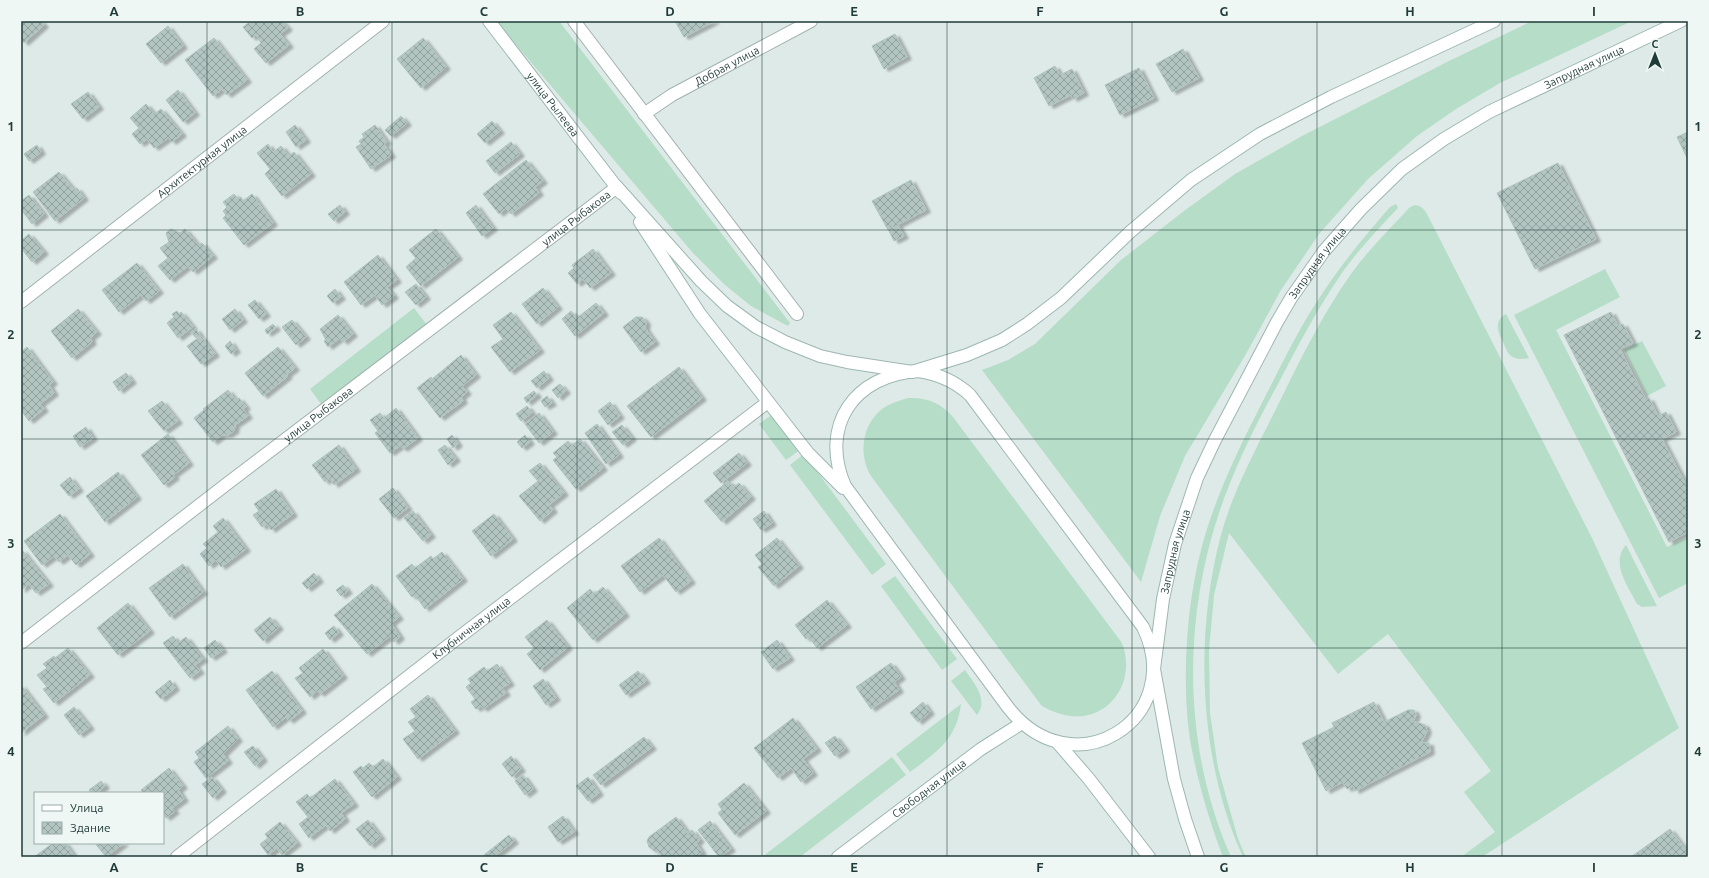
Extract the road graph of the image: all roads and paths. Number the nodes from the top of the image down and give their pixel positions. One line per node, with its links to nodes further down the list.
1 (383, 21): 9 (street, Архитектурная улица)
2 (489, 21): 8 (street, улица Рылеева)
3 (574, 21): 7 (street)
4 (811, 21): 7 (street, Добрая улица)
5 (1494, 21): 11 (street)
6 (1681, 21): 15 (street, Запрудная улица)
7 (644, 114): 10 (street)
8 (617, 187): 11 (street, улица Рылеева); 12 (street, улица Рылеева); 14 (street, улица Рыбакова)
9 (21, 302)
10 (797, 314)
11 (912, 372): 13 (street); 15 (street)
12 (768, 402): 13 (street, улица Рылеева); 18 (street, Клубничная улица)
13 (853, 498): 16 (street)
14 (21, 643)
15 (1154, 669): 17 (street); 21 (street)
16 (1022, 723): 17 (street); 19 (street, Свободная улица)
17 (1057, 742): 20 (street)
18 (177, 857)
19 (838, 857)
20 (1149, 857)
21 (1198, 857)

